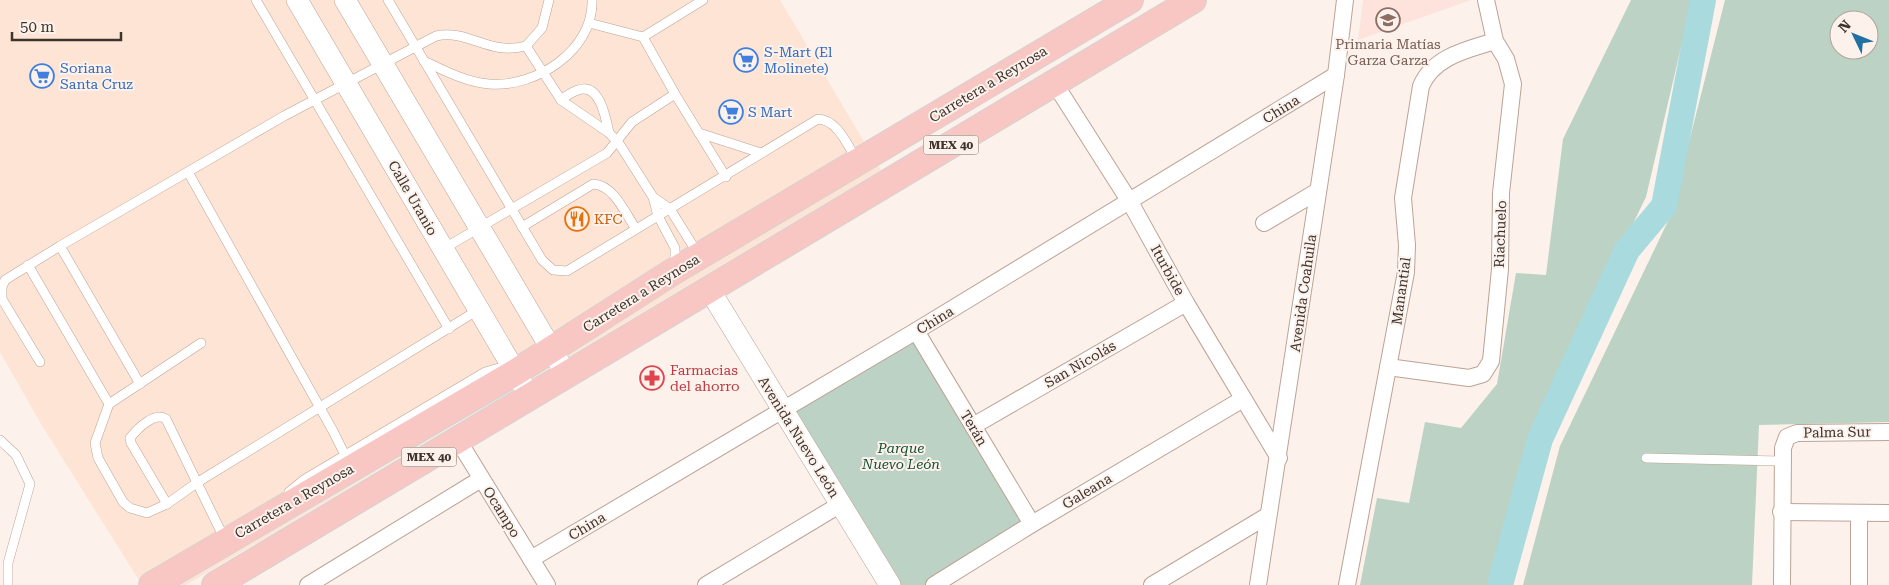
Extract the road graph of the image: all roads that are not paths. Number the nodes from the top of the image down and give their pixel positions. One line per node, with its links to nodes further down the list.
1 (256, 0): 24 (lane)
2 (296, 0): 21 (street, Calle Uranio)
3 (345, 0): 18 (street)
4 (388, 0): 15 (lane)
5 (549, 0): 16 (lane)
6 (592, 0): 12 (lane)
7 (703, 0): 13 (lane)
8 (1130, 0): 30 (main road, Carretera a Reynosa / MEX 40)
9 (1193, 0): 22 (main road, MEX 40)
10 (1345, 0): 20 (street, Avenida Coahuila)
11 (1486, 0): 14 (street, Riachuelo)
12 (589, 23): 13 (lane); 19 (lane)
13 (643, 37): 23 (lane)
14 (1495, 40): 58 (street, Manantial); 58 (street, Riachuelo)
15 (415, 46): 16 (lane); 17 (lane); 18 (lane)
16 (526, 46): 19 (lane)
17 (424, 60): 19 (lane); 37 (lane)
18 (383, 64): 21 (lane); 41 (street)
19 (544, 72): 25 (lane)
20 (1336, 75): 33 (street, Avenida Coahuila); 36 (street, China)
21 (345, 83): 24 (lane); 45 (street, Calle Uranio)
22 (1055, 84): 36 (street, Iturbide); 49 (main road, MEX 40)
23 (674, 94): 27 (lane); 28 (lane)
24 (314, 99): 31 (lane); 53 (lane)
25 (561, 100): 26 (lane); 26 (lane)
26 (609, 133): 28 (lane)
27 (699, 133): 29 (lane); 32 (lane)
28 (618, 142): 35 (lane); 37 (lane)
29 (761, 154): 30 (lane); 32 (lane)
30 (858, 161): 34 (main road, Carretera a Reynosa / MEX 40)
31 (188, 172): 44 (lane); 65 (lane)
32 (726, 177): 38 (lane)
33 (1318, 191): 40 (street); 71 (street, Avenida Coahuila)
34 (800, 195): 46 (main road, Carretera a Reynosa / MEX 40); 49 (main road)
35 (653, 197): 38 (lane); 39 (lane)
36 (1130, 202): 50 (street, Iturbide); 54 (street, China)
37 (511, 208): 41 (lane); 42 (lane)
38 (670, 209): 39 (lane); 46 (lane)
39 (658, 216): 43 (lane); 48 (lane)
40 (1264, 223)
41 (479, 226): 45 (lane); 56 (street)
42 (522, 227): 43 (lane); 43 (lane)
43 (636, 229)
44 (60, 246): 47 (lane); 61 (lane)
45 (443, 249): 51 (street, Calle Uranio)
46 (699, 256): 48 (main road, Carretera a Reynosa / MEX 40)
47 (28, 265): 57 (lane); 64 (lane)
48 (674, 271): 52 (main road, Carretera a Reynosa / MEX 40)
49 (709, 289): 52 (main road); 60 (main road, MEX 40); 66 (street, Avenida Nuevo León)
50 (1186, 303): 63 (street, Iturbide); 67 (street, San Nicolás)
51 (478, 310): 53 (lane); 59 (street, Calle Uranio)
52 (615, 310): 56 (main road, Carretera a Reynosa / MEX 40)
53 (448, 329): 65 (lane)
54 (916, 331): 66 (street, China); 67 (street, Terán)
55 (202, 343): 61 (lane)
56 (551, 349): 59 (main road, Carretera a Reynosa / MEX 40); 60 (street)
57 (40, 362)
58 (1388, 367): 97 (street, Manantial)
59 (516, 372): 62 (street, Calle Uranio); 74 (main road, Carretera a Reynosa / MEX 40)
60 (566, 374): 62 (main road, MEX 40)
61 (140, 384): 64 (lane)
62 (529, 396): 70 (main road, MEX 40)
63 (1243, 399): 71 (street, Iturbide); 83 (street, Galeana)
64 (110, 404): 77 (lane)
65 (319, 408): 74 (lane); 76 (lane)
66 (782, 410): 78 (street, Avenida Nuevo León); 86 (street, China)
67 (973, 426): 83 (street, Terán)
68 (1889, 432): 73 (street, Palma Sur)
69 (0, 440): 87 (lane)
70 (458, 440): 75 (street, Ocampo); 85 (main road, MEX 40)
71 (1279, 458): 82 (street, Avenida Coahuila)
72 (1646, 458): 73 (lane)
73 (1783, 461): 79 (street)
74 (345, 463): 84 (main road, Carretera a Reynosa / MEX 40); 85 (main road)
75 (482, 479): 86 (street, Ocampo); 90 (street)
76 (198, 482): 77 (lane); 77 (lane); 84 (lane)
77 (167, 504)
78 (841, 504): 92 (street); 93 (street, Avenida Nuevo León)
79 (1781, 512): 81 (street); 98 (street)
80 (1889, 512): 81 (street)
81 (1859, 513): 99 (street)
82 (1267, 516): 95 (street); 96 (street, Avenida Coahuila)
83 (1032, 524): 94 (street, Galeana)
84 (225, 541): 88 (main road, Carretera a Reynosa / MEX 40)
85 (292, 541): 89 (main road, MEX 40)
86 (531, 559): 91 (street, Ocampo)
87 (5, 584)
88 (152, 585)
89 (215, 585)
90 (308, 585)
91 (547, 585)
92 (706, 585)
93 (890, 585)
94 (934, 585)
95 (1152, 585)
96 (1258, 585)
97 (1347, 585)
98 (1782, 585)
99 (1859, 585)

